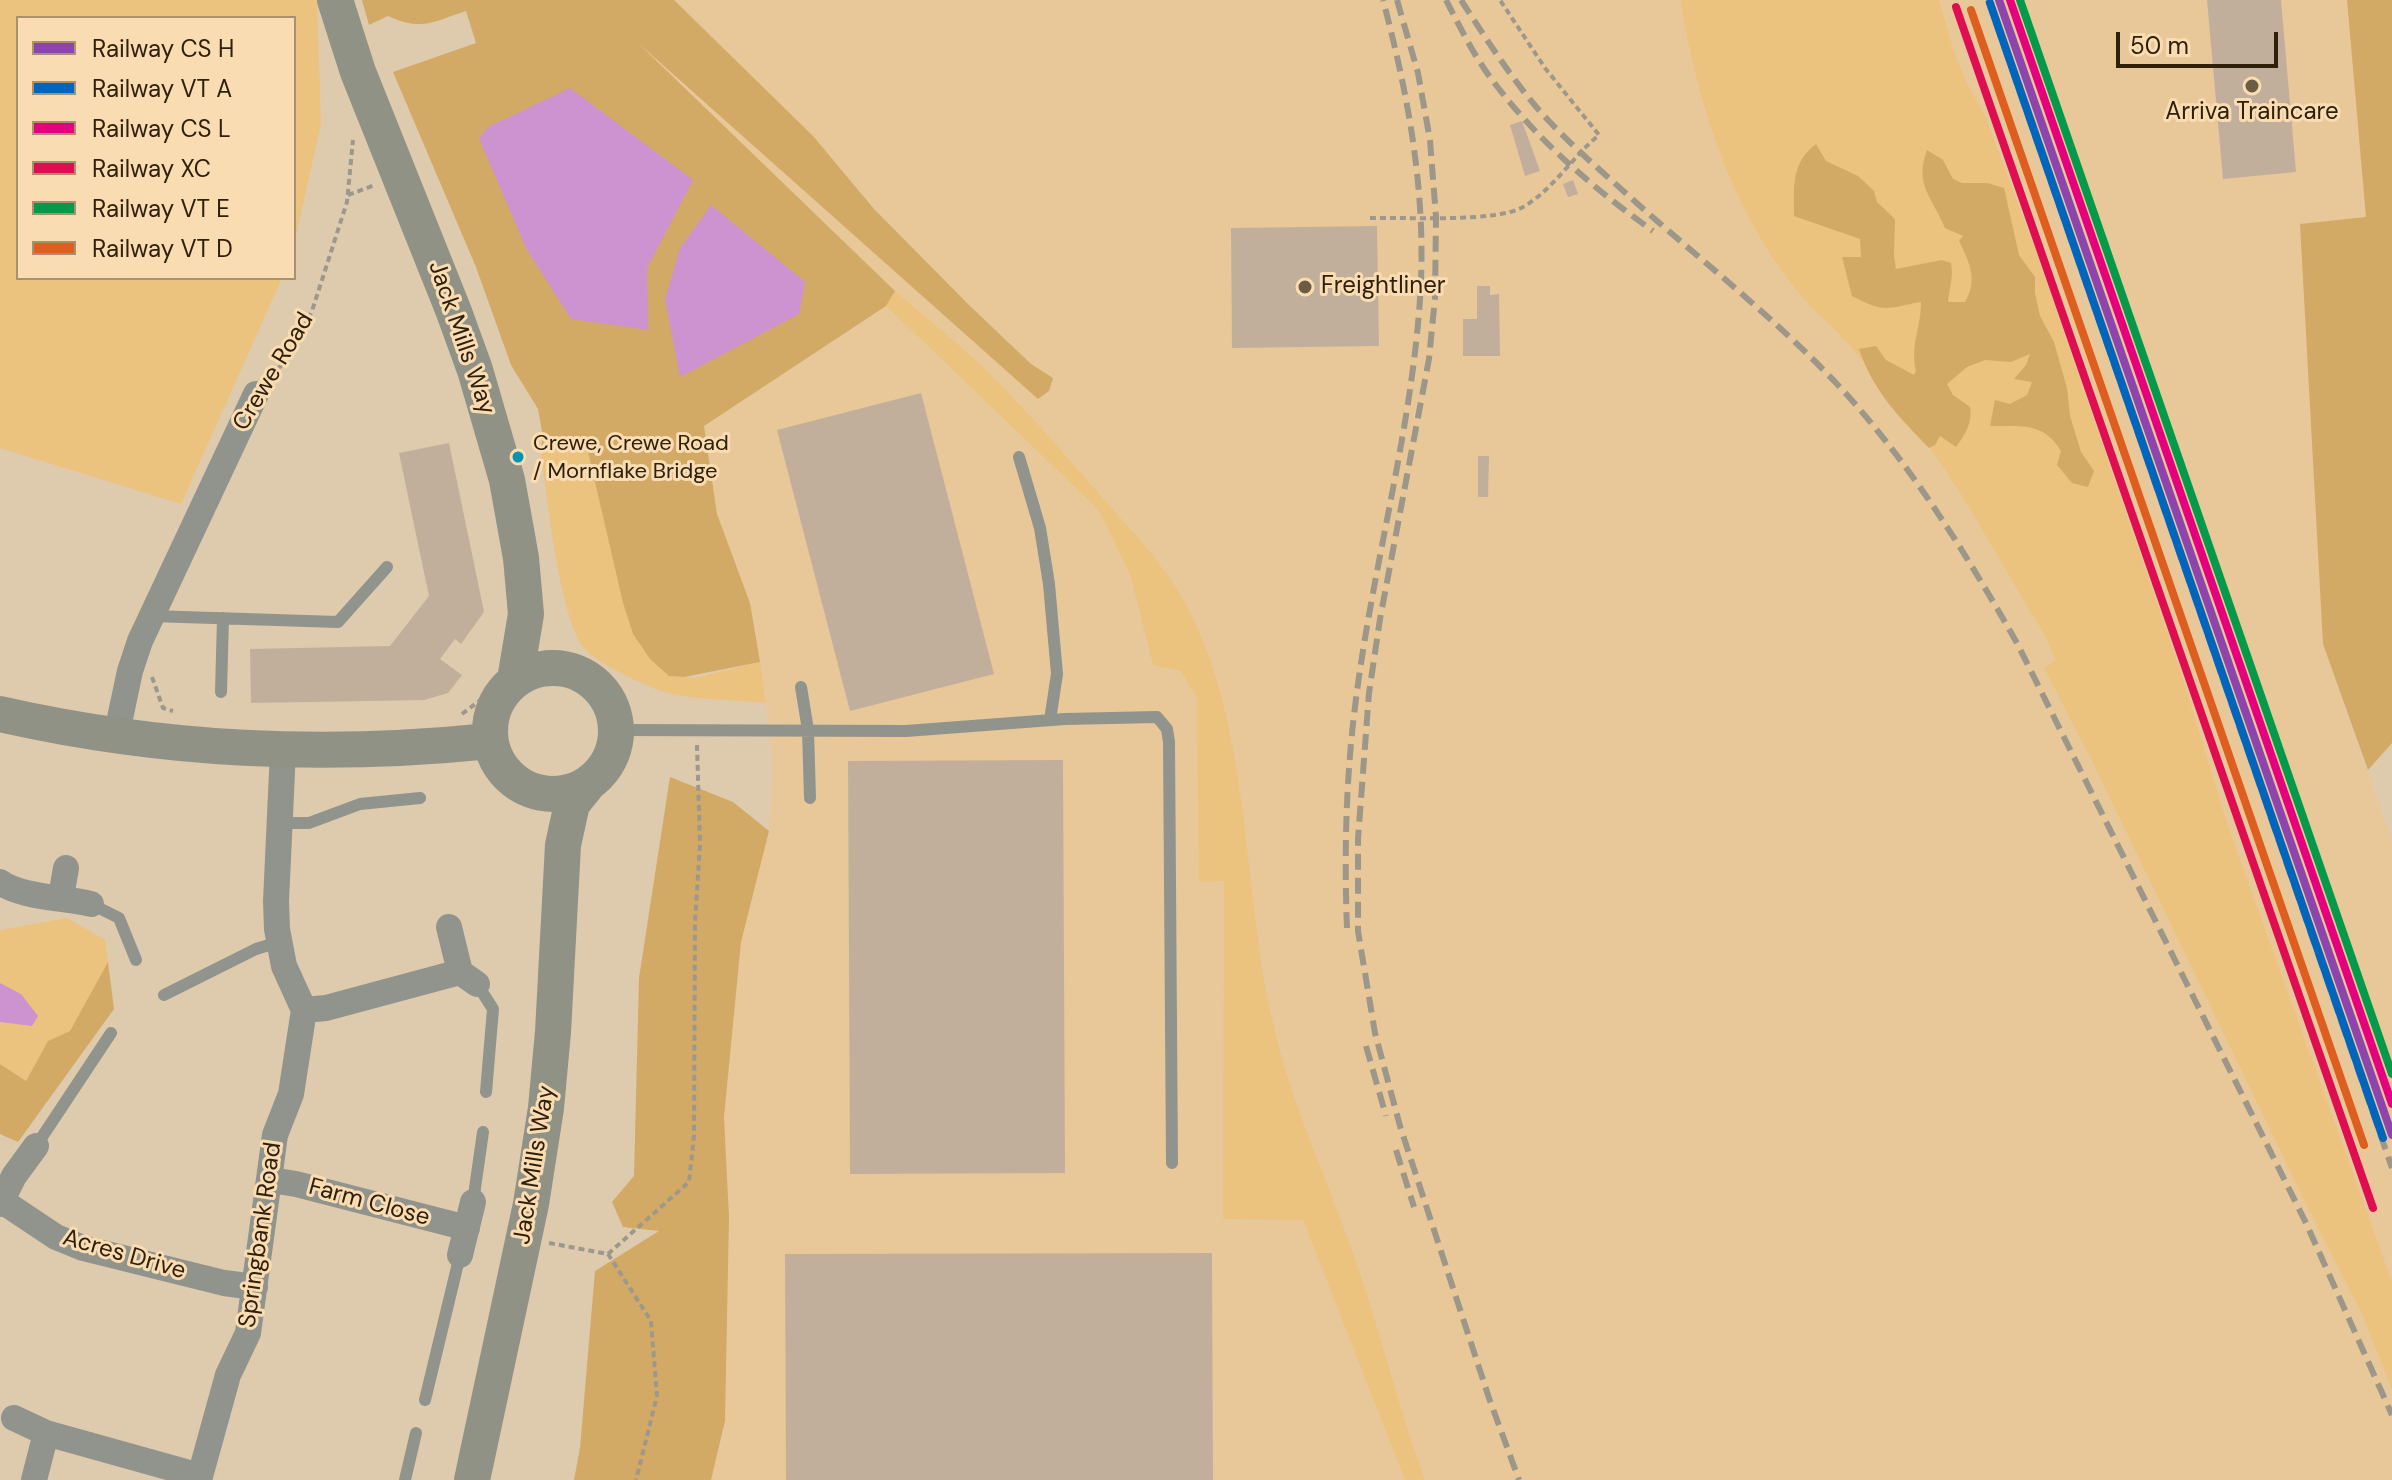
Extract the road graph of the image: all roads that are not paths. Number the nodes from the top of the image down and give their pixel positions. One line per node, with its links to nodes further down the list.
1 (335, 0): 5 (main road, Jack Mills Way)
2 (256, 394): 6 (street, Crewe Road)
3 (1019, 457): 13 (lane)
4 (387, 567): 7 (lane)
5 (526, 614): 8 (main road, Jack Mills Way); 9 (main road, Jack Mills Way)
6 (151, 616): 7 (lane); 16 (street, Crewe Road)
7 (223, 618): 11 (lane)
8 (561, 668): 9 (main road); 14 (main road)
9 (502, 682): 17 (main road)
10 (801, 687): 15 (lane)
11 (221, 692)
12 (0, 714): 16 (main road)
13 (1050, 720): 15 (lane); 39 (lane)
14 (617, 730): 15 (lane); 19 (main road)
15 (808, 730): 22 (lane)
16 (116, 737): 18 (main road)
17 (490, 741): 18 (main road); 20 (main road)
18 (283, 751): 23 (street)
19 (589, 783): 20 (main road); 24 (main road, Jack Mills Way)
20 (543, 794): 24 (main road, Jack Mills Way)
21 (420, 798): 23 (lane)
22 (810, 798)
23 (281, 823): 30 (street)
24 (563, 845): 54 (main road, Jack Mills Way)
25 (66, 868): 27 (street)
26 (0, 882): 27 (street)
27 (61, 897): 28 (street)
28 (91, 904): 31 (lane)
29 (449, 927): 32 (street)
30 (279, 942): 33 (lane); 34 (street)
31 (136, 960)
32 (469, 978): 34 (street); 36 (lane)
33 (164, 995)
34 (304, 1010): 41 (street, Springbank Road)
35 (111, 1033): 38 (lane)
36 (486, 1092)
37 (483, 1132): 42 (lane)
38 (36, 1146): 40 (street)
39 (1172, 1163)
40 (7, 1171): 43 (street)
41 (271, 1180): 44 (street, Farm Close); 46 (street, Springbank Road)
42 (473, 1202): 44 (street)
43 (1, 1203): 46 (street, Acres Drive)
44 (467, 1228): 45 (street)
45 (460, 1255): 47 (lane)
46 (255, 1287): 51 (street, Springbank Road)
47 (425, 1400)
48 (14, 1418): 49 (street)
49 (46, 1433): 51 (street); 52 (street)
50 (416, 1433): 53 (lane)
51 (199, 1478)
52 (34, 1480)
53 (405, 1480)
54 (472, 1480)

